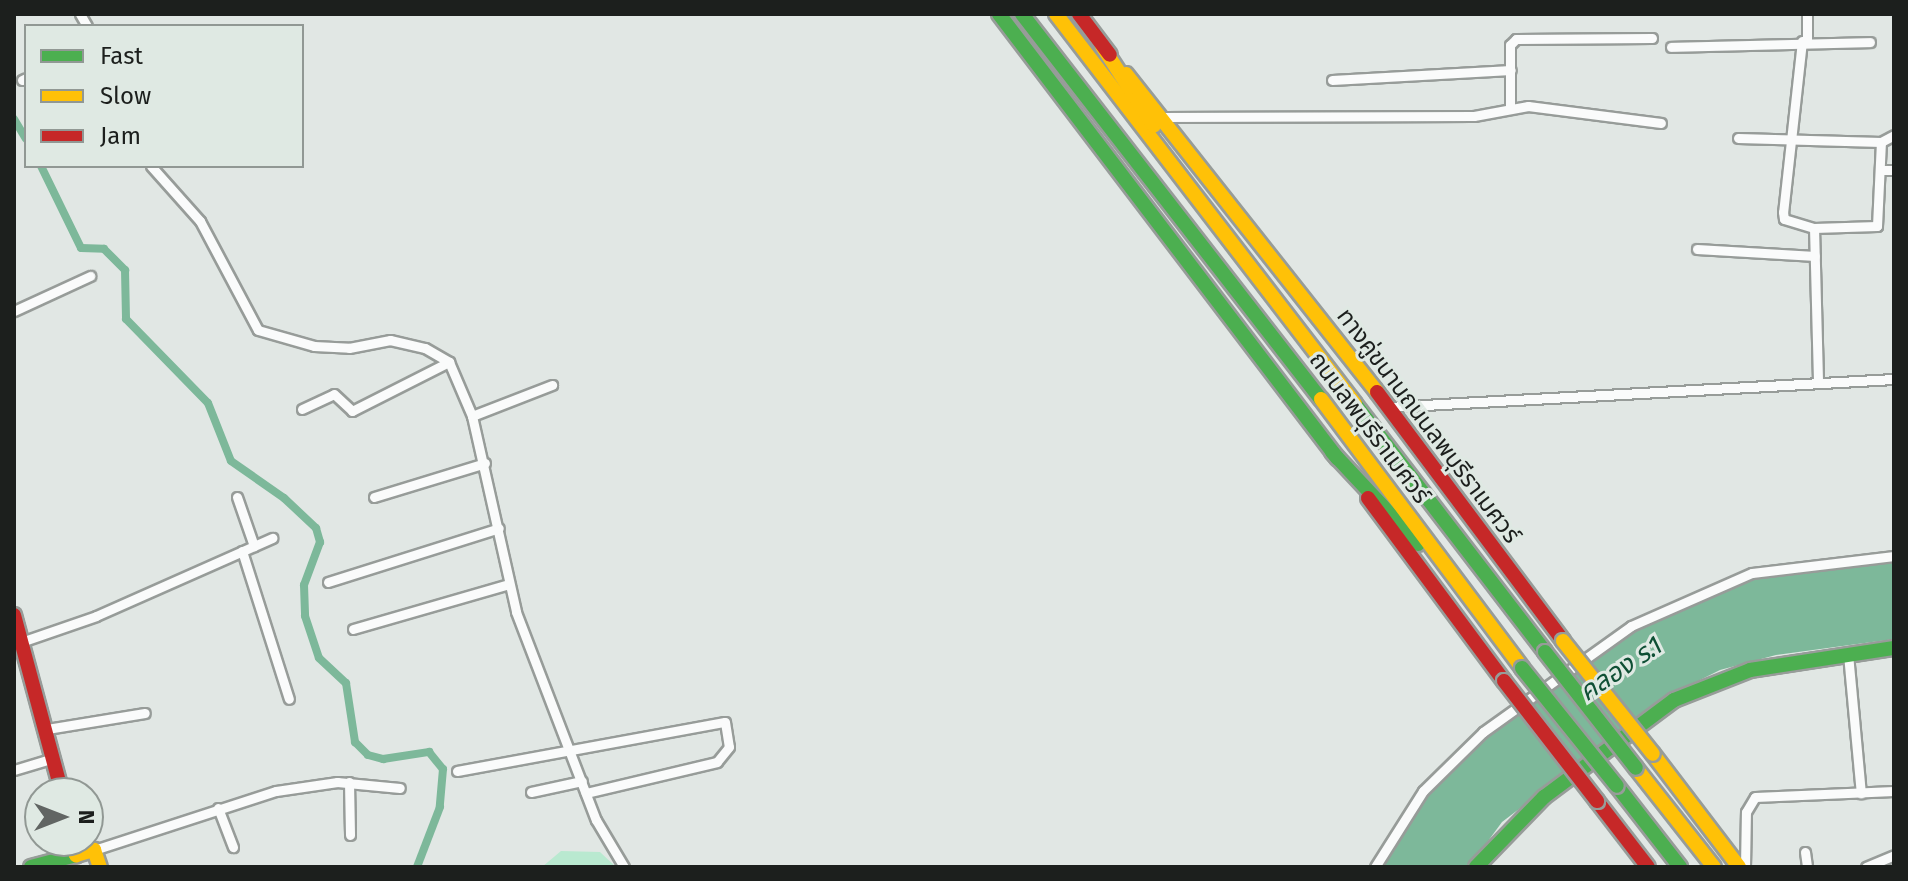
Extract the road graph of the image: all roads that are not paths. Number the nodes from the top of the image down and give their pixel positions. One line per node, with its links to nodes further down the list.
1 (999, 14): 36 (main road)
2 (1022, 14): 39 (main road, ถนนลพบุรีราเมศวร์)
3 (1056, 14): 23 (main road, ถนนลพบุรีราเมศวร์)
4 (1079, 14): 9 (main road, ทางคู่ขนานถนนลพบุรีราเมศวร์)
5 (1807, 14): 7 (street)
6 (1652, 38): 11 (street)
7 (1804, 41): 8 (street); 10 (street); 18 (street)
8 (1870, 42)
9 (1102, 46): 14 (main road, ทางคู่ขนานถนนลพบุรีราเมศวร์); 23 (main road)
10 (1671, 47)
11 (1511, 70): 12 (street); 13 (street)
12 (1332, 80)
13 (1510, 108): 14 (street); 15 (street)
14 (1163, 117): 33 (main road, ทางคู่ขนานถนนลพบุรีราเมศวร์)
15 (1661, 123)
16 (1894, 135): 19 (street)
17 (1738, 138): 18 (street)
18 (1787, 140): 19 (street); 24 (street)
19 (1881, 142): 21 (street)
20 (153, 168): 29 (street)
21 (1880, 170): 22 (street); 24 (street)
22 (1894, 170)
23 (1209, 211): 37 (main road, ถนนลพบุรีราเมศวร์)
24 (1814, 228): 26 (street)
25 (1697, 249): 26 (street)
26 (1815, 256): 31 (street)
27 (90, 276): 28 (street)
28 (14, 311)
29 (449, 362): 34 (street); 35 (street)
30 (1894, 379): 31 (street)
31 (1818, 380): 33 (street)
32 (552, 385): 35 (street)
33 (1388, 407): 84 (main road, ทางคู่ขนานถนนลพบุรีราเมศวร์, bridge)
34 (302, 409)
35 (472, 416): 38 (street)
36 (1332, 452): 47 (main road); 81 (main road, bridge)
37 (1394, 452): 39 (main road); 83 (main road, ถนนลพบุรีราเมศวร์, bridge)
38 (485, 463): 41 (street); 42 (street)
39 (1374, 467): 47 (main road, ถนนลพบุรีราเมศวร์)
40 (237, 497): 44 (street)
41 (374, 497)
42 (499, 528): 48 (street); 49 (street)
43 (272, 538): 44 (street)
44 (254, 546): 45 (street)
45 (242, 551): 52 (street); 55 (street)
46 (1894, 556): 79 (street)
47 (1451, 579): 82 (main road, ถนนลพบุรีราเมศวร์, bridge)
48 (328, 582)
49 (509, 584): 51 (street); 58 (street)
50 (14, 615): 52 (main road)
51 (353, 629)
52 (24, 641): 57 (main road)
53 (1894, 648): 54 (main road)
54 (1848, 654): 69 (street); 80 (main road)
55 (289, 699)
56 (145, 713): 57 (street)
57 (47, 729): 59 (main road)
58 (570, 749): 61 (street); 63 (street); 68 (street)
59 (54, 758): 60 (street); 62 (main road)
60 (14, 770)
61 (457, 771)
62 (58, 777)
63 (582, 781): 67 (street); 68 (street)
64 (349, 782): 65 (street); 70 (street); 71 (street)
65 (400, 788)
66 (1894, 791): 69 (street)
67 (531, 792)
68 (586, 793): 78 (street)
69 (1861, 793): 84 (street)
70 (218, 808): 72 (street); 73 (street)
71 (350, 835)
72 (104, 847)
73 (233, 847)
74 (1805, 852): 85 (street)
75 (1894, 855): 86 (street)
76 (54, 857): 77 (main road)
77 (31, 867)
78 (624, 867)
79 (1375, 867)
80 (1476, 867)
81 (1648, 867)
82 (1680, 867)
83 (1714, 867)
84 (1742, 867)
85 (1807, 867)
86 (1866, 867)

